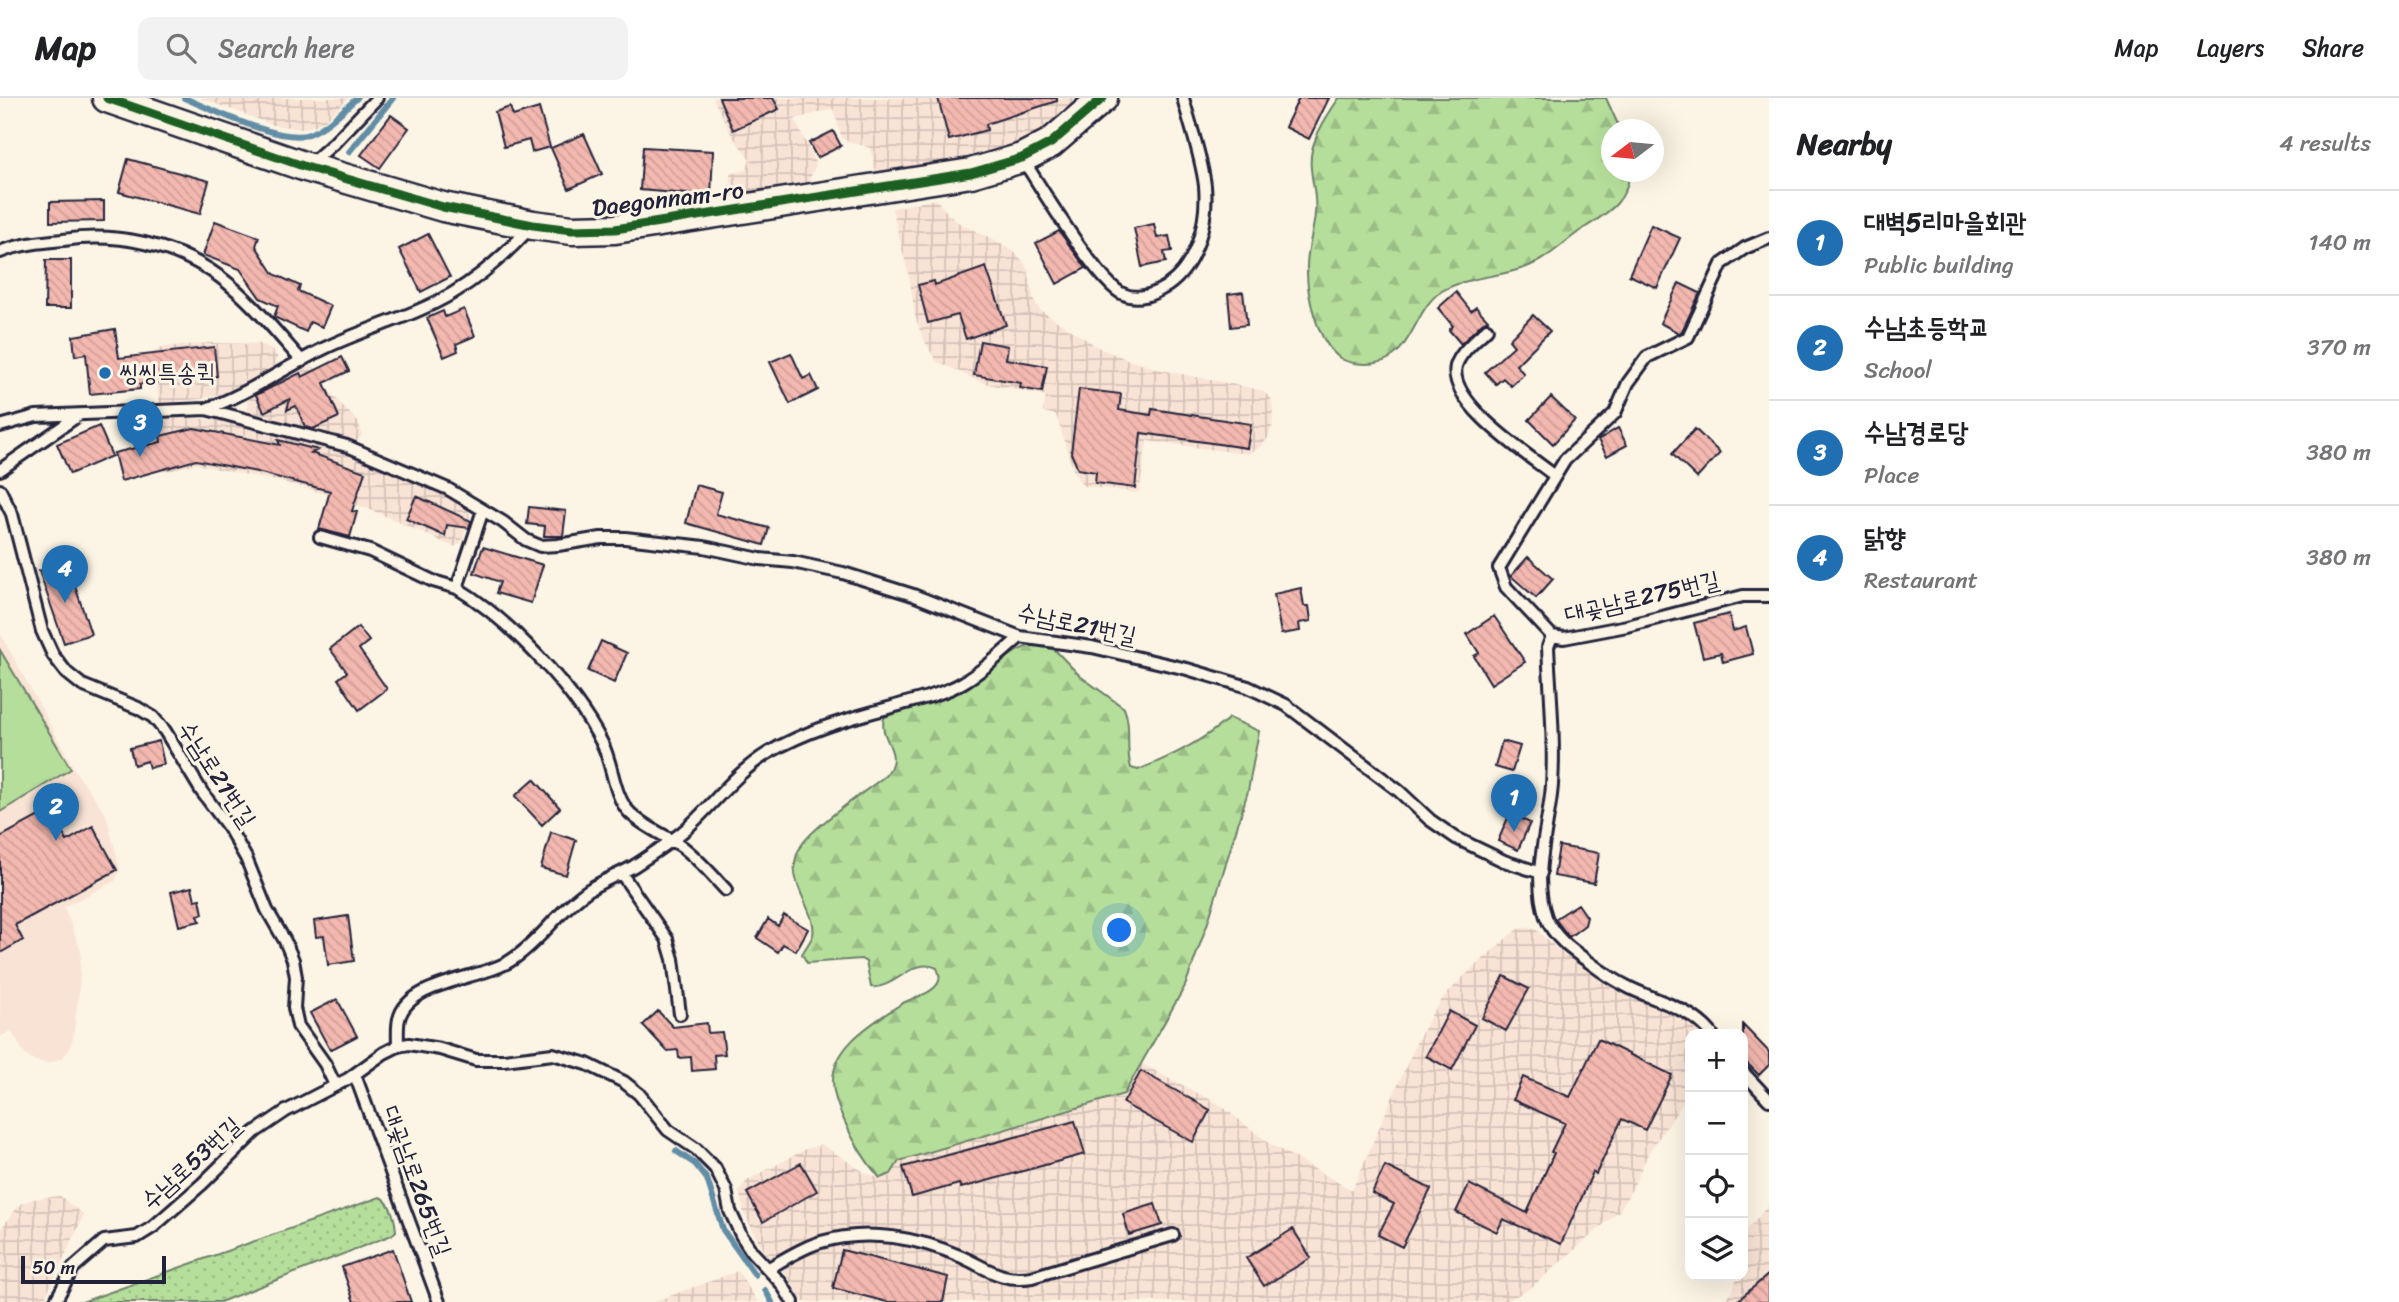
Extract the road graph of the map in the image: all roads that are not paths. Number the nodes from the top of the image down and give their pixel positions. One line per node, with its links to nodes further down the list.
1 (107, 98): 6 (street, Daegonnam-ro)
2 (377, 98): 6 (lane)
3 (1103, 98): 5 (street, Daegonnam-ro)
4 (1183, 98): 5 (lane)
5 (1022, 158): 7 (street, Daegonnam-ro)
6 (306, 167): 7 (street, Daegonnam-ro)
7 (533, 225): 11 (lane)
8 (1769, 238): 16 (lane, 대곶남로275번길)
9 (0, 252): 11 (lane)
10 (1487, 329): 16 (lane)
11 (302, 361): 12 (lane)
12 (206, 409): 13 (lane, 수남로21번길); 18 (lane, 수남로21번길)
13 (81, 414): 14 (lane, 수남로21번길); 15 (lane)
14 (0, 426)
15 (0, 470)
16 (1555, 476): 22 (lane, 대곶남로275번길)
17 (0, 490): 33 (lane, 수남로21번길)
18 (483, 510): 20 (lane); 23 (lane, 수남로21번길)
19 (320, 537): 20 (lane)
20 (457, 588): 24 (lane)
21 (1769, 596): 22 (lane, 대곶남로275번길)
22 (1552, 636): 26 (lane)
23 (1020, 637): 24 (lane); 26 (lane, 수남로21번길)
24 (671, 840): 25 (lane); 27 (lane)
25 (621, 873): 28 (lane); 30 (lane)
26 (1541, 873): 29 (lane)
27 (726, 890)
28 (680, 1014)
29 (1707, 1029)
30 (398, 1046): 31 (lane); 36 (lane)
31 (355, 1075): 33 (lane); 38 (lane, 대곶남로265번길)
32 (1748, 1077): 34 (lane)
33 (335, 1085): 37 (lane, 수남로53번길)
34 (1769, 1100)
35 (1173, 1235): 36 (lane)
36 (769, 1268): 39 (lane)
37 (55, 1302)
38 (439, 1302)
39 (793, 1302)

